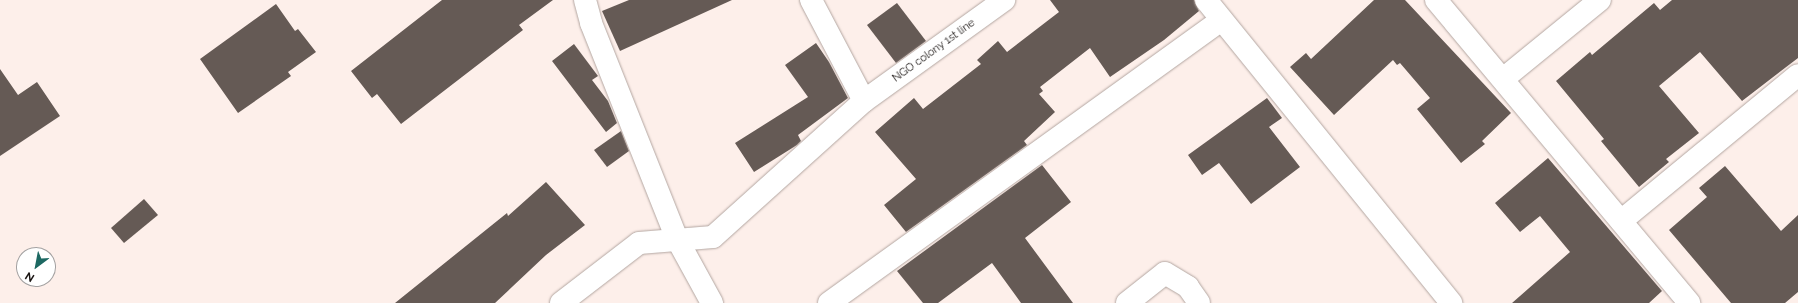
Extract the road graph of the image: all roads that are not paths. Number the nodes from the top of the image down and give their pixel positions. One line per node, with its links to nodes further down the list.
1 (585, 0): 12 (street)
2 (811, 0): 10 (street)
3 (1004, 0): 10 (street, NGO colony 1st line)
4 (1206, 0): 7 (street)
5 (1436, 0): 9 (street)
6 (1600, 0): 9 (street)
7 (1222, 20): 15 (street); 18 (street)
8 (1798, 76): 11 (street)
9 (1503, 79): 11 (street)
10 (864, 101): 12 (street, NGO colony 1st line)
11 (1621, 221): 19 (street)
12 (677, 239): 13 (street, NGO colony 1st line); 14 (street)
13 (561, 303)
14 (712, 303)
15 (829, 303)
16 (1127, 303): 17 (street)
17 (1199, 303)
18 (1451, 303)
19 (1689, 303)

